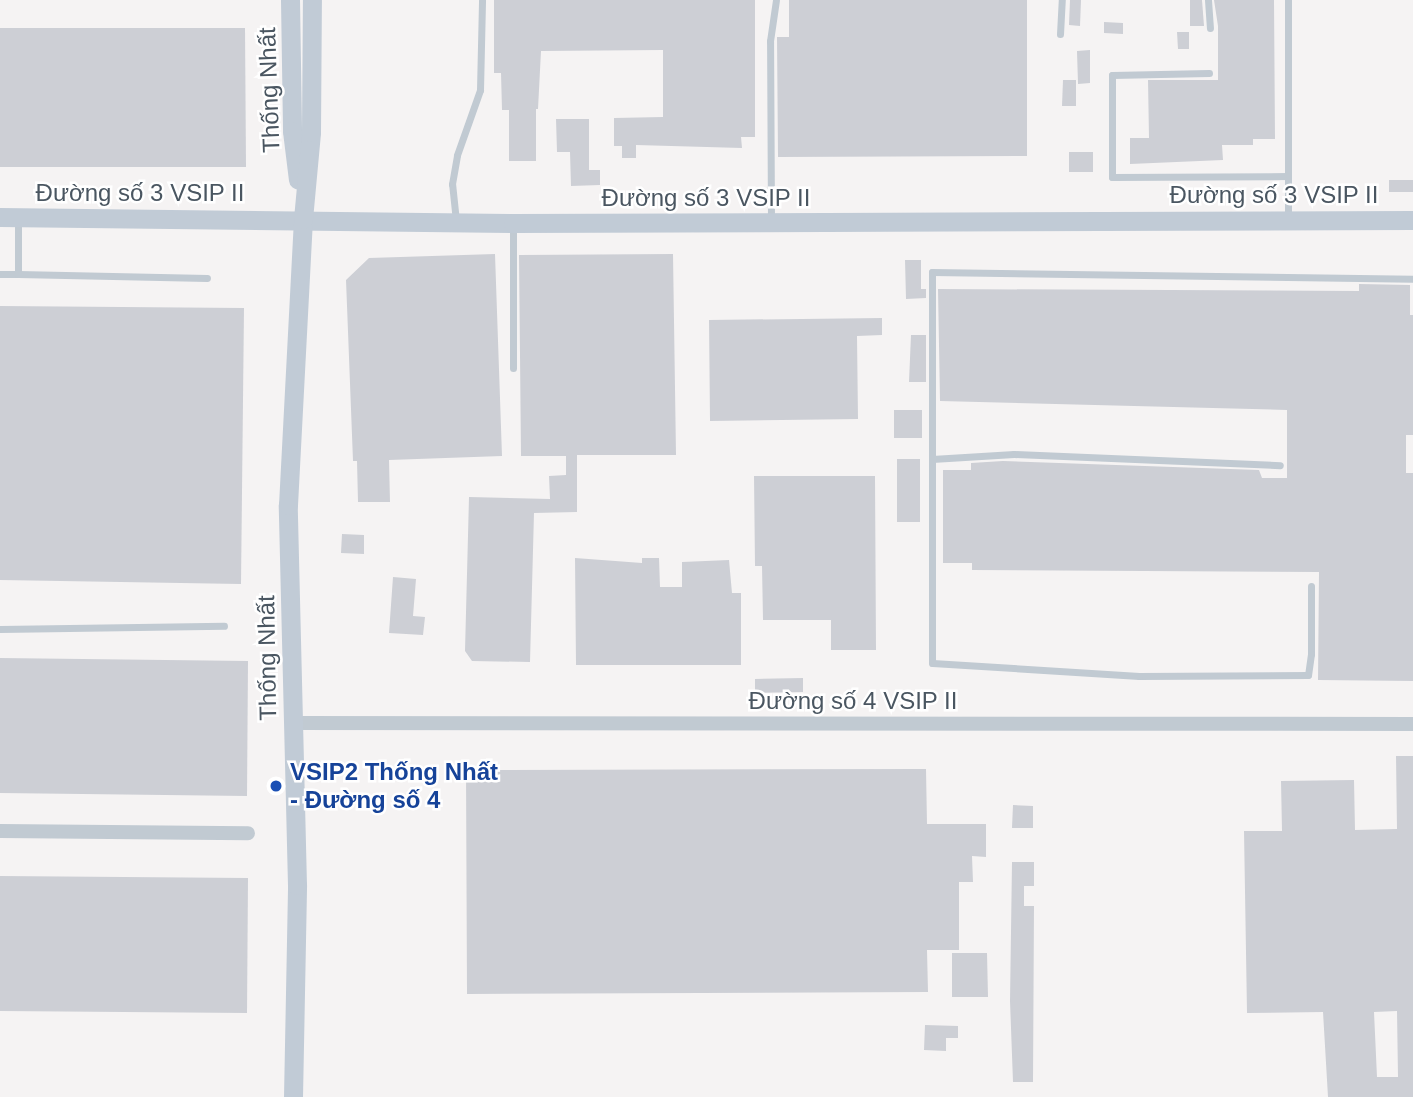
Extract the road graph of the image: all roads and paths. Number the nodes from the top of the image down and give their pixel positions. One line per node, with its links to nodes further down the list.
1 (290, 0): 13 (street, Thống Nhất)
2 (312, 0): 13 (street, Thống Nhất)
3 (482, 0): 16 (lane)
4 (776, 0): 17 (lane)
5 (1062, 0): 9 (lane)
6 (1209, 0): 8 (lane)
7 (1288, 0): 11 (lane)
8 (1210, 28)
9 (1060, 34)
10 (1209, 73): 11 (lane)
11 (1288, 176): 14 (lane)
12 (9, 217): 13 (street, Đường số 3 VSIP II); 20 (lane)
13 (303, 219): 16 (street, Đường số 3 VSIP II); 29 (street, Thống Nhất)
14 (1288, 220): 15 (street, Đường số 3 VSIP II); 17 (street, Đường số 3 VSIP II)
15 (1413, 220)
16 (456, 221): 18 (street, Đường số 3 VSIP II)
17 (771, 222): 18 (street, Đường số 3 VSIP II)
18 (513, 223): 23 (lane)
19 (0, 274): 20 (lane)
20 (18, 274): 21 (lane)
21 (207, 278)
22 (1413, 279): 24 (lane)
23 (513, 368)
24 (932, 458): 25 (lane); 26 (lane)
25 (1280, 465)
26 (1311, 586)
27 (224, 626): 28 (lane)
28 (0, 629)
29 (293, 723): 30 (street, Đường số 4 VSIP II); 33 (street, Thống Nhất)
30 (1413, 724)
31 (0, 831): 32 (street)
32 (248, 833)
33 (293, 1097)

